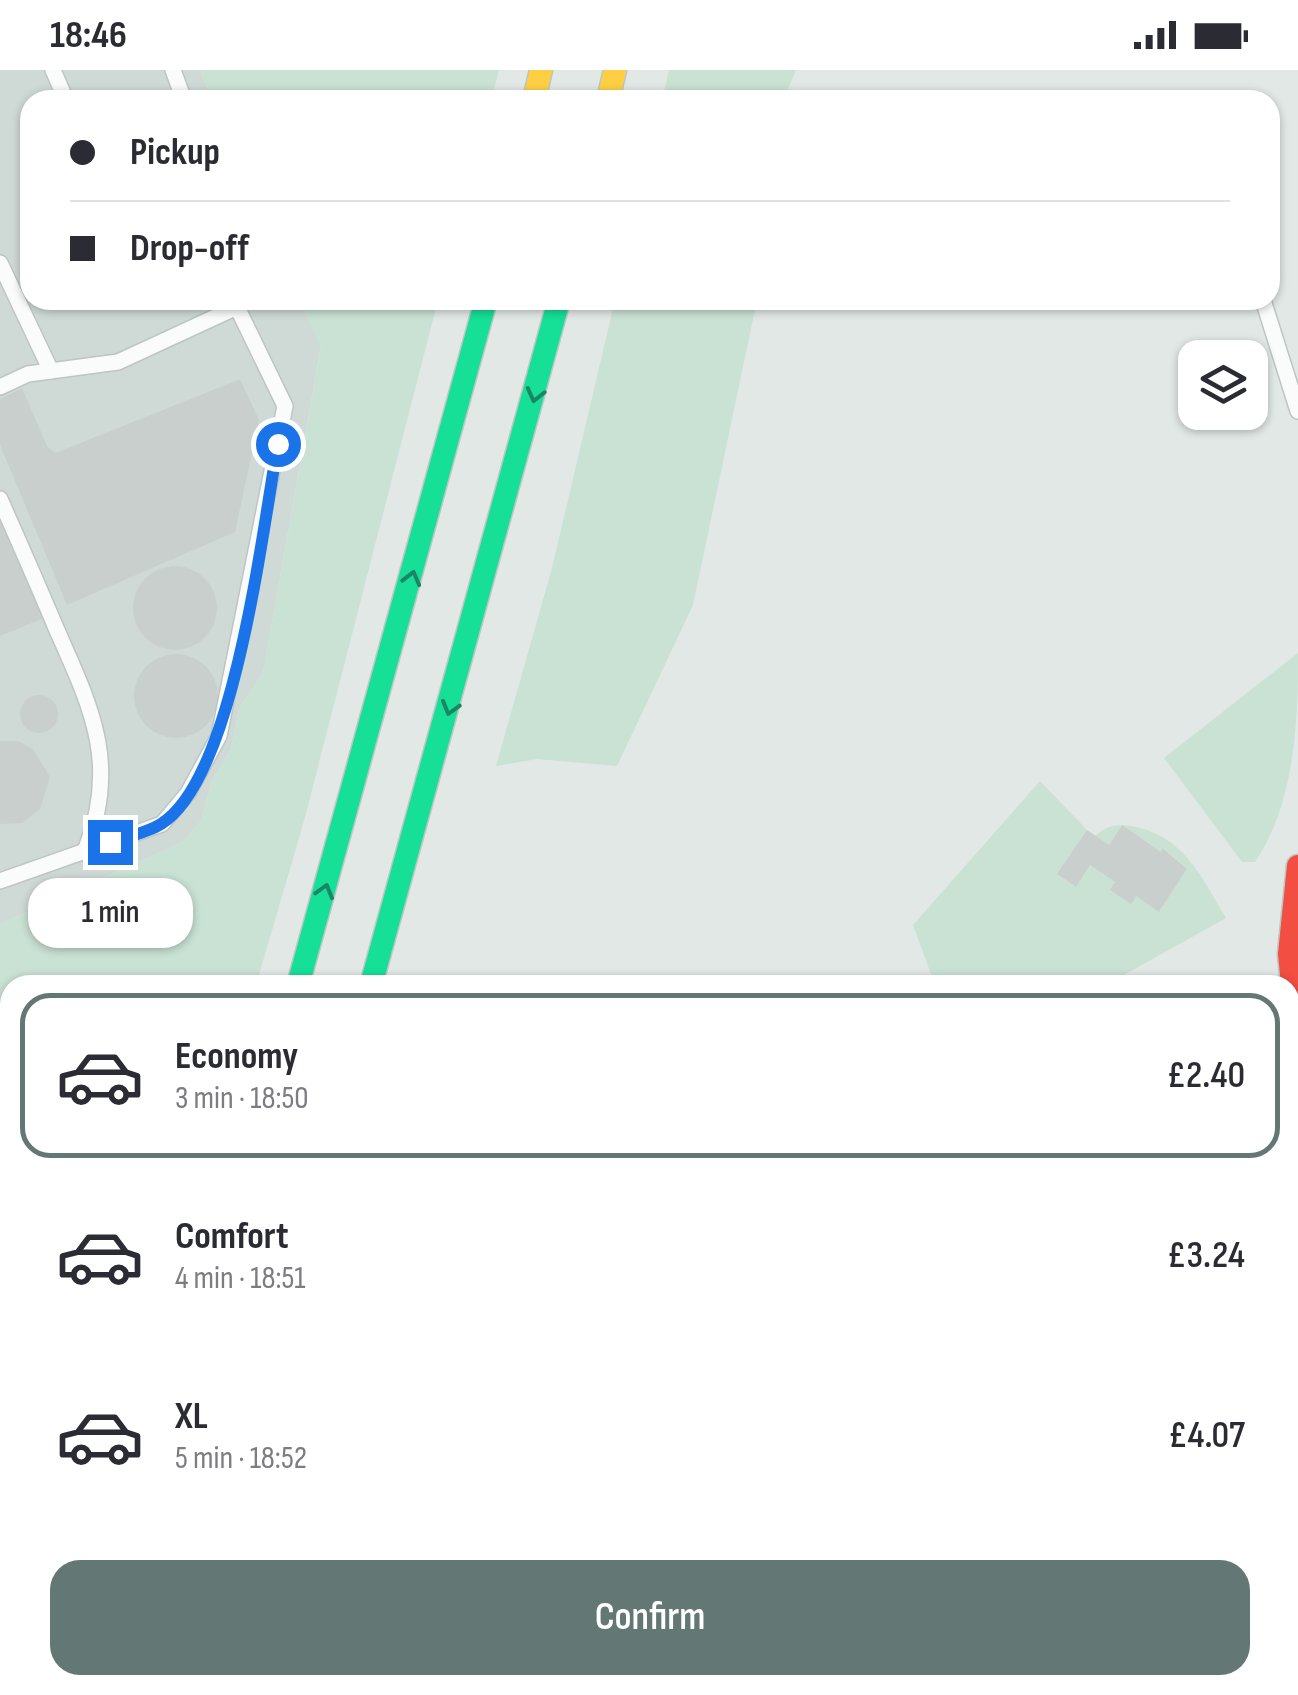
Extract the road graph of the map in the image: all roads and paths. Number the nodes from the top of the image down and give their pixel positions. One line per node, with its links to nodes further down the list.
1 (0, 263): 2 (lane)
2 (20, 305)
3 (22, 310): 9 (lane)
4 (233, 310): 9 (lane)
5 (238, 310): 13 (lane)
6 (483, 310): 16 (main road, one-way to 6)
7 (556, 310): 17 (main road, one-way to 17)
8 (1266, 310): 11 (lane)
9 (51, 371): 10 (lane)
10 (0, 386)
11 (1298, 411)
12 (0, 499): 13 (lane)
13 (84, 851): 15 (lane)
14 (1298, 866): 18 (main road)
15 (0, 880)
16 (301, 975)
17 (375, 975)
18 (1291, 975)

